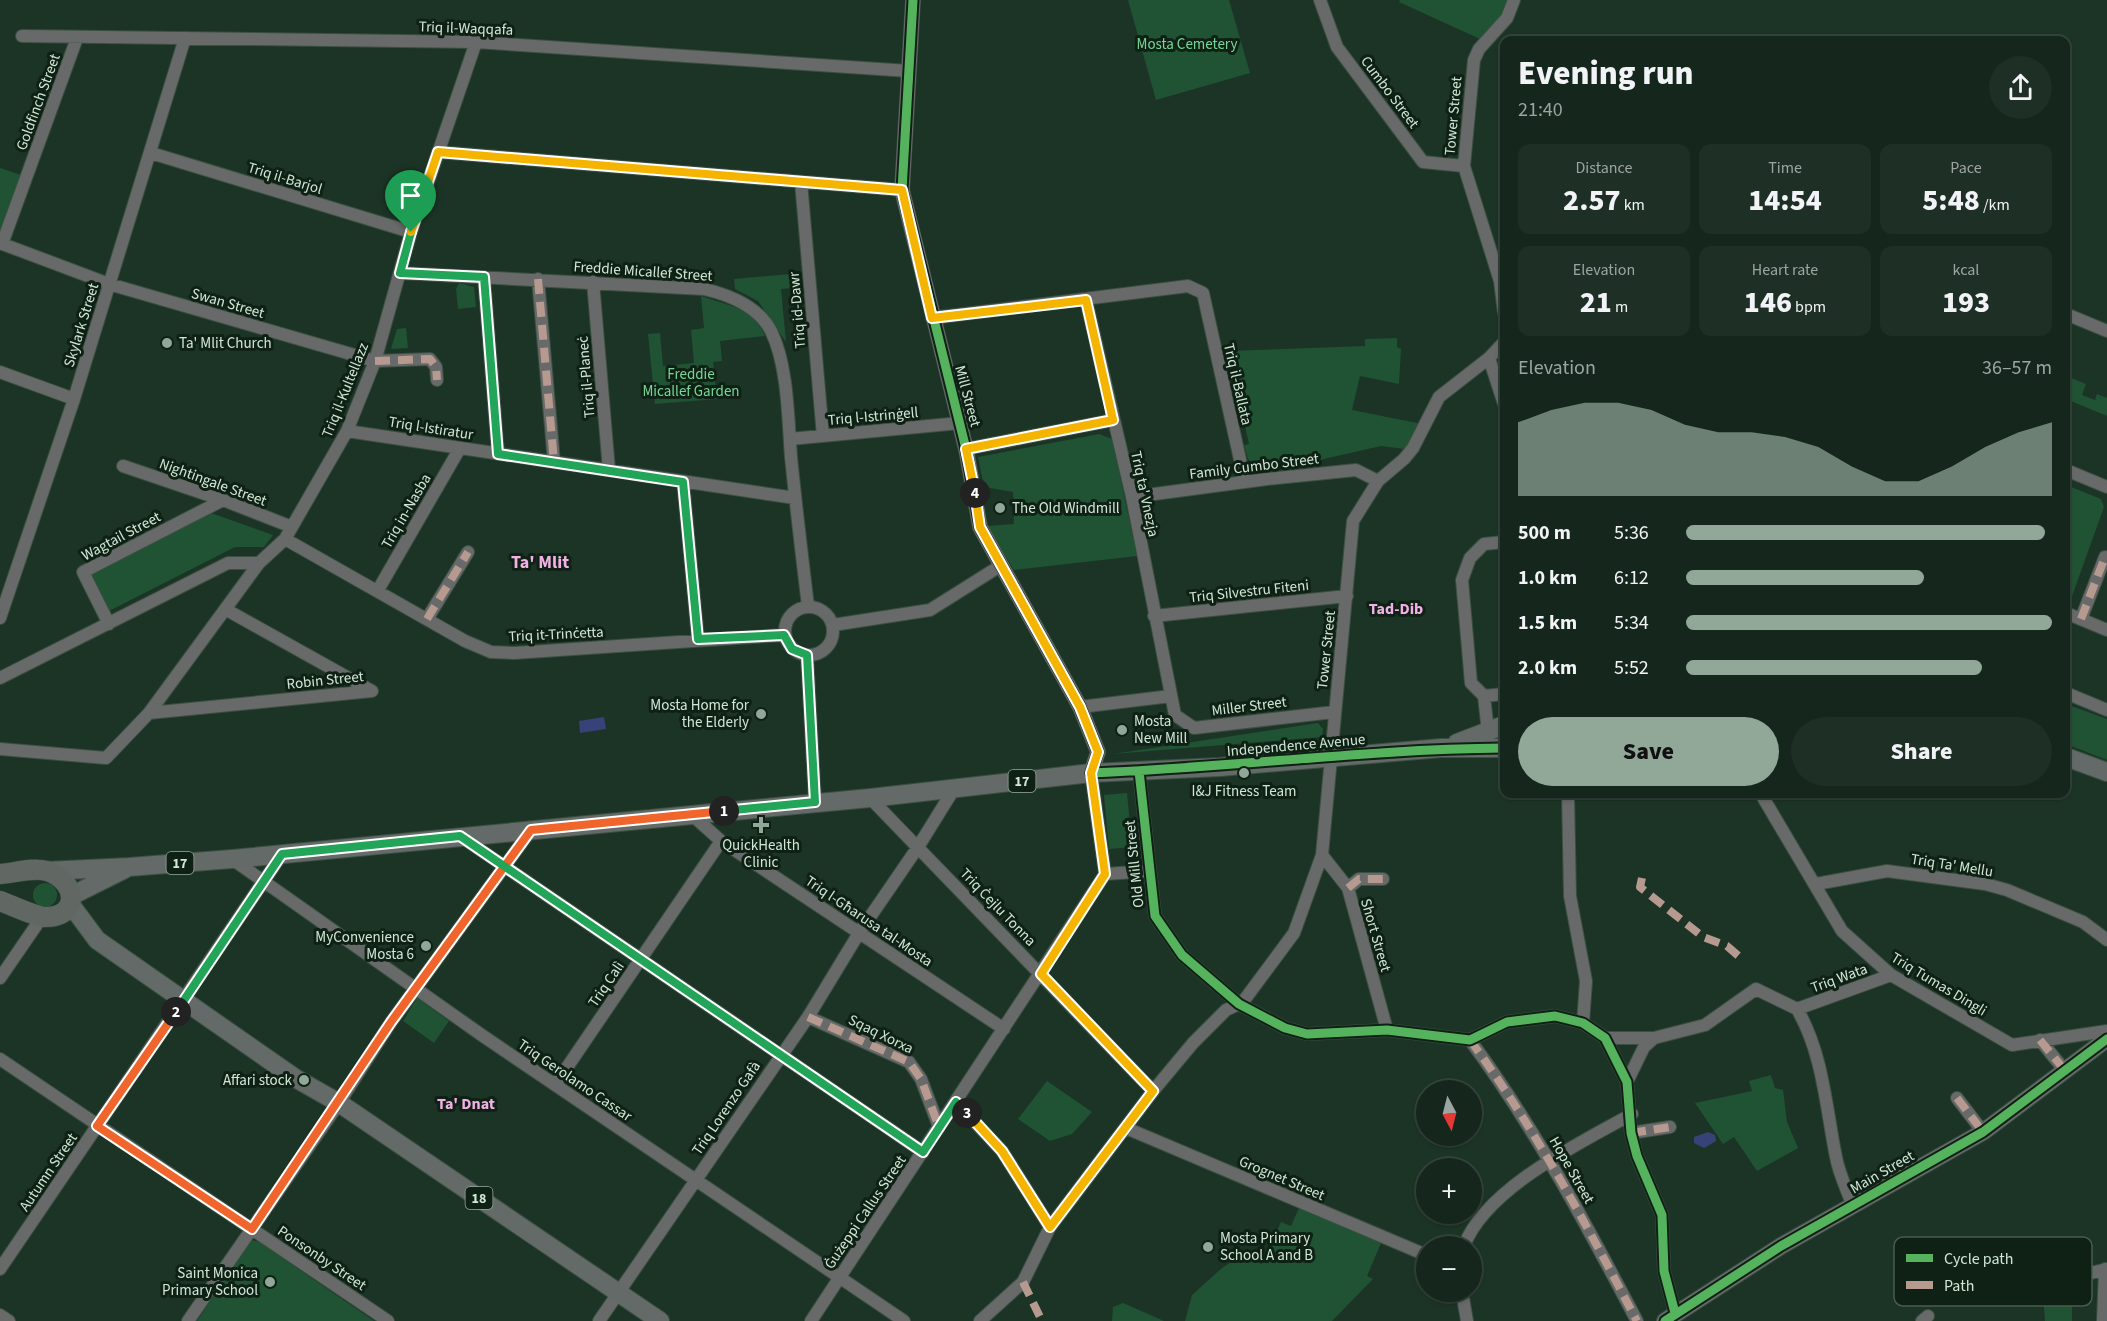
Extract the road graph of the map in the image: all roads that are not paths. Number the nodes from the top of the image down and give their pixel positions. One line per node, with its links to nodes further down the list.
1 (914, 0): 8 (street, Mill Street)
2 (1320, 0): 11 (street, Cumbo Street)
3 (1514, 0): 11 (street, Tower Street)
4 (22, 36): 5 (street, Triq il-Waqqafa)
5 (77, 38): 6 (street, Triq il-Waqqafa); 15 (street, Goldfinch Street)
6 (184, 38): 7 (street, Triq il-Waqqafa); 10 (street, Skylark Street)
7 (476, 42): 8 (street, Triq il-Waqqafa); 9 (street, Triq il-Kultellazz)
8 (909, 71): 13 (street, Mill Street)
9 (438, 152): 12 (street); 14 (street, Triq il-Kultellazz)
10 (151, 153): 14 (street, Triq il-Barjol); 21 (street, Skylark Street)
11 (1464, 166): 19 (street, Tower Street)
12 (801, 182): 13 (street); 36 (street, Triq id-Dawr)
13 (902, 190): 24 (street, Mill Street)
14 (411, 232): 16 (street, Triq il-Kultellazz)
15 (1, 244): 21 (street, Swan Street)
16 (400, 273): 17 (street, Freddie Micallef Street); 28 (street, Triq il-Kultellazz)
17 (484, 277): 18 (street, Freddie Micallef Street); 40 (street)
18 (538, 279): 20 (street, Freddie Micallef Street); 41 (street)
19 (1500, 281)
20 (593, 282): 37 (street, Freddie Micallef Street); 43 (street, Triq il-Planeċ)
21 (109, 284): 28 (street, Swan Street); 32 (street, Skylark Street)
22 (1086, 300): 24 (street); 33 (street, Triq ta' Vnezja); 47 (street, Triq il-Ballata)
23 (2070, 316): 25 (street)
24 (932, 318): 34 (street, Mill Street)
25 (2107, 331)
26 (1500, 346): 27 (street, Tower Street)
27 (1489, 358): 31 (street); 45 (street, Tower Street)
28 (375, 361): 30 (street, Swan Street); 35 (street, Triq il-Kultellazz)
29 (0, 372): 32 (street)
30 (437, 380)
31 (1500, 392)
32 (74, 399): 65 (street, Skylark Street)
33 (1113, 420): 39 (street); 49 (street, Triq ta' Vnezja)
34 (960, 423): 36 (street, Triq l-Istrinġell); 39 (street, Mill Street)
35 (347, 431): 38 (street, Triq l-Istiratur); 52 (street, Triq il-Kultellazz)
36 (823, 436): 37 (street, Triq l-Istrinġell)
37 (789, 439): 50 (street, Freddie Micallef Street)
38 (460, 448): 40 (street, Triq l-Istiratur); 59 (street, Triq in-Nasba)
39 (966, 449): 58 (street, Mill Street)
40 (498, 454): 41 (street, Triq l-Istiratur)
41 (554, 462): 43 (street, Triq l-Istiratur)
42 (123, 466): 51 (street, Nightingale Street)
43 (609, 470): 46 (street, Triq l-Istiratur)
44 (2070, 472): 48 (street)
45 (1378, 481): 47 (street, Family Cumbo Street); 60 (street, Tower Street)
46 (683, 482): 50 (street, Triq l-Istiratur); 72 (street)
47 (1245, 482): 49 (street, Family Cumbo Street)
48 (2107, 487)
49 (1132, 497): 64 (street, Triq ta' Vnezja)
50 (795, 498): 61 (street, Freddie Micallef Street)
51 (223, 500): 52 (street, Nightingale Street); 68 (street, Wagtail Street)
52 (292, 527): 53 (street, Triq il-Kultellazz)
53 (285, 539): 57 (street, Triq il-Kultellazz); 59 (street, Triq it-Trinċetta)
54 (1500, 542): 78 (street)
55 (468, 552): 66 (street)
56 (2105, 557): 67 (street)
57 (259, 563): 62 (street, Triq il-Kultellazz); 68 (street)
58 (1000, 566): 69 (street); 79 (street, Mill Street)
59 (378, 590): 66 (street, Triq it-Trinċetta)
60 (1347, 596): 64 (street, Triq Silvestru Fiteni); 81 (street, Tower Street)
61 (808, 606): 69 (street); 71 (street)
62 (225, 609): 82 (street, Triq il-Kultellazz); 82 (street, Robin Street)
63 (2070, 615): 67 (street)
64 (1154, 616): 77 (street, Triq ta' Vnezja)
65 (0, 618)
66 (427, 619): 72 (street, Triq it-Trinċetta)
67 (2081, 619): 70 (street)
68 (109, 624): 74 (street)
69 (833, 626): 73 (street)
70 (2107, 630)
71 (784, 635): 72 (street, Triq it-Trinċetta); 73 (street)
72 (698, 639)
73 (807, 655): 96 (street)
74 (0, 678)
75 (1500, 694): 78 (street)
76 (2070, 695): 80 (street)
77 (1171, 696): 79 (street); 81 (street, Miller Street)
78 (1484, 696): 83 (street)
79 (1080, 707): 91 (street, Mill Street)
80 (2107, 710)
81 (1334, 712): 87 (street, Tower Street)
82 (149, 713): 86 (street, Triq il-Kultellazz)
83 (1496, 729): 84 (main road, Independence Avenue / 17)
84 (1441, 748): 85 (main road, Independence Avenue / 17); 87 (main road, Independence Avenue / 17)
85 (1500, 748)
86 (0, 749)
87 (1333, 758): 89 (main road, Independence Avenue / 17); 103 (street, Tower Street)
88 (2070, 758): 90 (main road)
89 (1139, 771): 91 (main road, Independence Avenue / 17); 108 (street, Old Mill Street)
90 (2107, 772)
91 (1091, 773): 92 (main road, Independence Avenue / 17); 110 (street)
92 (954, 789): 93 (main road, Independence Avenue / 17); 101 (street, Triq Lorenzo Gafà)
93 (870, 798): 96 (main road, Independence Avenue / 17); 101 (street, Triq Ċejlu Tonna)
94 (1568, 798): 129 (street)
95 (1763, 798): 113 (street, Triq Tumas Dingli)
96 (815, 802): 97 (main road, Independence Avenue / 17)
97 (691, 814): 98 (main road, Independence Avenue / 17); 100 (street, Triq l-Għarusa tal-Mosta)
98 (531, 830): 99 (main road, Independence Avenue / 17); 106 (street)
99 (460, 836): 102 (main road, Independence Avenue / 17); 106 (street)
100 (721, 841): 118 (street, Triq l-Għarusa tal-Mosta); 120 (street, Triq Calì)
101 (918, 847): 118 (street, Triq Lorenzo Gafà); 121 (street, Triq Ċejlu Tonna)
102 (282, 854): 104 (main road, Independence Avenue / 17); 112 (street, Autumn Street)
103 (1322, 855): 114 (street, Short Street); 126 (street, Tower Street)
104 (232, 859): 105 (main road, Independence Avenue / 17); 112 (street, Triq Gerolamo Cassar)
105 (129, 867): 107 (main road, Independence Avenue / 17); 116 (main road, Independence Avenue / 17)
106 (504, 867): 120 (street); 124 (street)
107 (46, 871): 109 (highway); 116 (highway)
108 (1150, 871): 110 (street); 126 (street, Old Mill Street)
109 (0, 874)
110 (1105, 874): 121 (street, Ġużeppi Callus Street)
111 (1383, 879): 114 (street)
112 (265, 882): 124 (street, Triq Gerolamo Cassar); 125 (street, Autumn Street)
113 (1816, 884): 119 (street, Triq Ta' Mellu); 122 (street, Triq Tumas Dingli)
114 (1348, 888): 131 (street, Short Street)
115 (0, 901): 117 (highway)
116 (71, 901): 117 (highway); 125 (main road, 18)
117 (42, 917): 123 (street)
118 (859, 933): 128 (street, Triq Lorenzo Gafà); 130 (street, Triq l-Għarusa tal-Mosta)
119 (2107, 940)
120 (641, 959): 138 (street); 142 (street, Triq Calì)
121 (1041, 974): 130 (street, Ġużeppi Callus Street); 143 (street, Triq Ċejlu Tonna)
122 (1891, 975): 127 (street, Triq Wata); 137 (street, Triq Tumas Dingli)
123 (0, 978)
124 (416, 987): 142 (street, Triq Gerolamo Cassar); 146 (street)
125 (183, 1002): 146 (main road, 18); 148 (street, Autumn Street)
126 (1242, 1002): 131 (street, Old Mill Street); 143 (street, Tower Street)
127 (1797, 1009): 134 (street); 157 (street)
128 (808, 1017): 138 (street, Triq Lorenzo Gafà); 149 (street, Sqaq Xorxa)
129 (1582, 1023): 133 (street); 136 (street)
130 (1005, 1029): 145 (street, Ġużeppi Callus Street)
131 (1387, 1030): 136 (street, Old Mill Street)
132 (2107, 1031): 137 (street, Triq Tumas Dingli)
133 (1605, 1038): 134 (street); 141 (street)
134 (1654, 1038): 141 (street)
135 (2107, 1039): 140 (main road, Main Street)
136 (1470, 1040): 155 (street, Hope Street)
137 (2040, 1040): 140 (street)
138 (781, 1053): 154 (street); 156 (street, Triq Lorenzo Gafà)
139 (0, 1059): 148 (street, Ponsonby Street)
140 (2066, 1072): 152 (main road, Main Street)
141 (1627, 1082): 147 (street)
142 (555, 1084): 156 (street, Triq Gerolamo Cassar)
143 (1153, 1091): 151 (street, Tower Street)
144 (1957, 1098): 152 (street)
145 (956, 1102): 149 (street, Ġużeppi Callus Street); 158 (street)
146 (339, 1103): 159 (street); 165 (main road, 18)
147 (1632, 1114): 153 (street); 155 (street)
148 (97, 1126): 159 (street, Ponsonby Street); 162 (street, Autumn Street)
149 (939, 1127): 154 (street, Ġużeppi Callus Street)
150 (1670, 1127): 153 (street)
151 (1126, 1128): 158 (street, Tower Street); 161 (street, Grognet Street)
152 (1983, 1132): 157 (main road, Main Street)
153 (1631, 1133): 168 (street)
154 (923, 1152): 164 (street, Ġużeppi Callus Street)
155 (1550, 1161): 160 (street); 178 (street, Hope Street)
156 (696, 1181): 164 (street, Triq Gerolamo Cassar); 165 (street, Triq Lorenzo Gafà)
157 (1853, 1206): 168 (main road, Main Street)
158 (1050, 1227): 176 (street, Tower Street)
159 (252, 1229): 170 (street); 171 (street, Ponsonby Street)
160 (1471, 1236)
161 (1416, 1250)
162 (0, 1269)
163 (2106, 1269): 179 (street)
164 (840, 1276): 174 (street, Ġużeppi Callus Street); 175 (street, Triq Gerolamo Cassar)
165 (619, 1292): 172 (street, Triq Lorenzo Gafà); 173 (main road, 18)
166 (1464, 1302): 177 (street)
167 (0, 1315): 169 (street)
168 (1670, 1317)
169 (9, 1321)
170 (188, 1321)
171 (388, 1321)
172 (599, 1321)
173 (660, 1321)
174 (811, 1321)
175 (904, 1321)
176 (980, 1321)
177 (1467, 1321)
178 (1637, 1321)
179 (2103, 1321)

